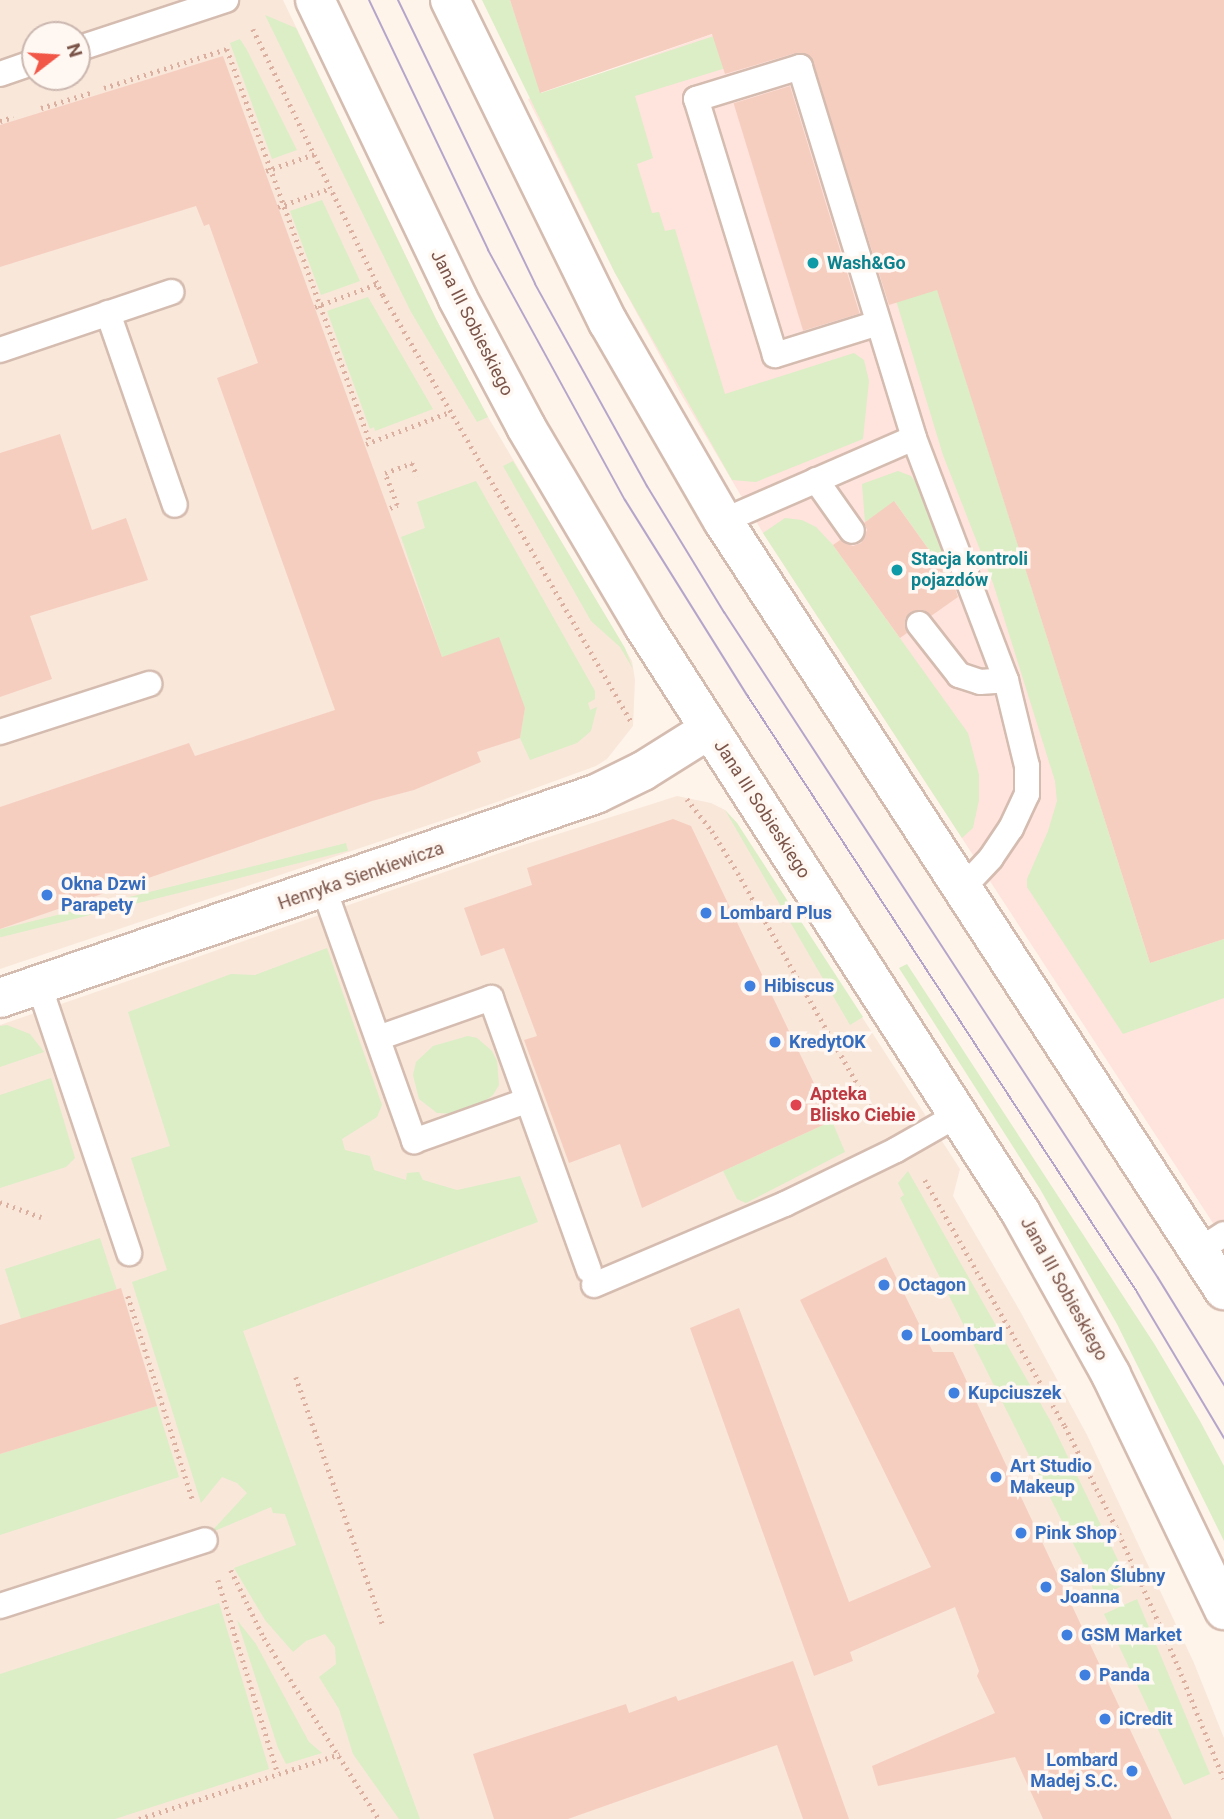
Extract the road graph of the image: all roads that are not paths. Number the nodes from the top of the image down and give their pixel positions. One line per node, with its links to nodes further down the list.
1 (226, 0): 4 (lane)
2 (315, 0): 19 (main road, Jana III Sobieskiego)
3 (450, 0): 14 (main road)
4 (91, 44)
5 (21, 67): 6 (lane)
6 (0, 74)
7 (171, 292): 8 (lane)
8 (108, 313): 10 (lane); 13 (lane)
9 (878, 323): 9 (lane); 11 (lane)
10 (0, 351)
11 (914, 438): 12 (lane); 17 (lane)
12 (816, 480): 14 (lane); 15 (lane)
13 (175, 505)
14 (723, 521): 22 (main road)
15 (852, 531)
16 (919, 624): 17 (lane)
17 (1006, 680): 22 (lane)
18 (149, 684): 20 (lane)
19 (710, 729): 21 (main road, Henryka Sienkiewicza); 27 (main road, Jana III Sobieskiego)
20 (0, 732)
21 (324, 889): 23 (main road, Henryka Sienkiewicza); 25 (lane)
22 (962, 889): 28 (main road)
23 (39, 985): 24 (main road, Henryka Sienkiewicza); 29 (lane)
24 (0, 998)
25 (378, 1038): 26 (lane); 26 (lane)
26 (526, 1101): 27 (lane)
27 (959, 1114): 33 (main road, Jana III Sobieskiego)
28 (1211, 1242): 30 (main road)
29 (129, 1253)
30 (1224, 1290)
31 (205, 1540): 32 (lane)
32 (0, 1606)
33 (1224, 1610)

